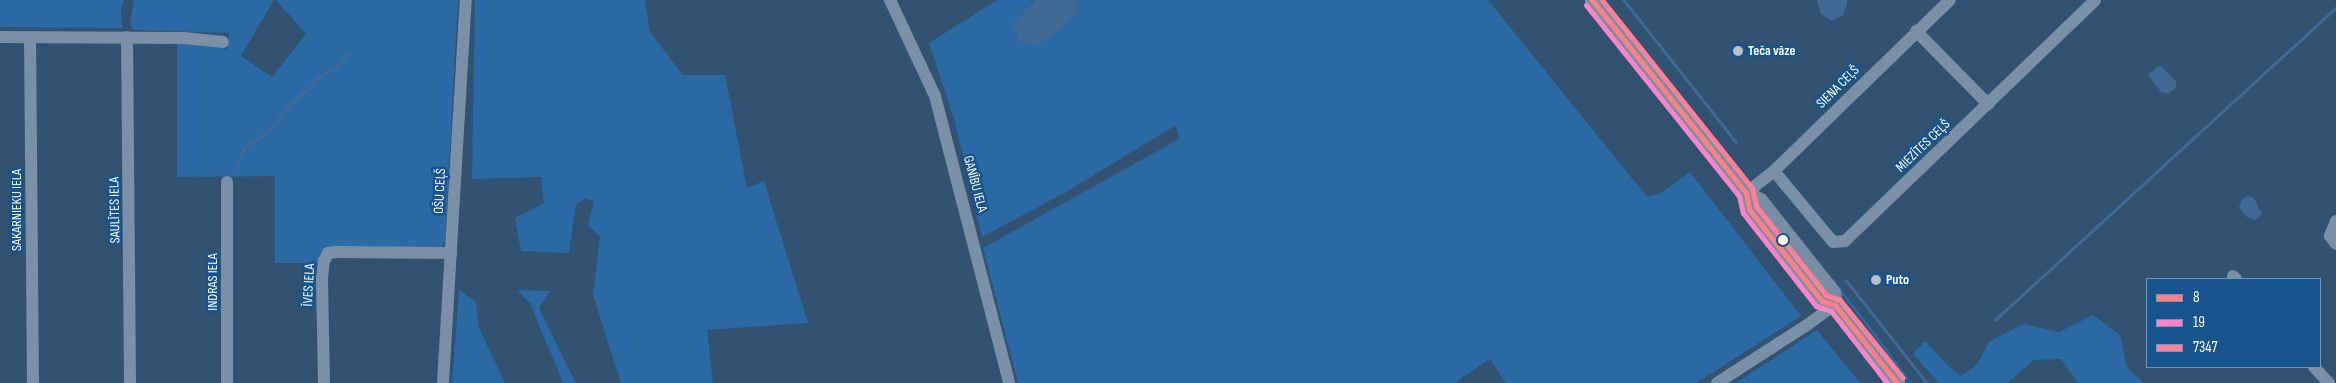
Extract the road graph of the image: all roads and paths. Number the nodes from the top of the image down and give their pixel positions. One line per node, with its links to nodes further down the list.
1 (466, 0): 17 (street, OŠU CEĻŠ)
2 (890, 0): 26 (street, GANĪBU IELA)
3 (1592, 0): 14 (main road)
4 (1950, 0): 6 (street, SIENA CEĻŠ)
5 (2095, 0): 11 (street, MIEZĪTES CEĻŠ)
6 (1916, 31): 11 (street); 12 (street, SIENA CEĻŠ)
7 (0, 37): 8 (street)
8 (30, 37): 9 (street); 21 (street, SAKARNIEKU IELA)
9 (127, 37): 10 (street); 22 (street, SAULĪTES IELA)
10 (223, 42)
11 (1988, 104): 12 (street, MIEZĪTES CEĻŠ)
12 (1774, 171): 14 (street, SIENA CEĻŠ)
13 (227, 182): 23 (street, INDRAS IELA)
14 (1746, 193): 18 (main road)
15 (2336, 221): 16 (street)
16 (2336, 244)
17 (451, 254): 24 (street, ĪVES IELA); 25 (street, OŠU CEĻŠ)
18 (1835, 305): 27 (street); 28 (main road)
19 (2315, 368): 29 (street)
20 (2336, 378): 29 (street)
21 (33, 383)
22 (130, 383)
23 (227, 383)
24 (324, 383)
25 (443, 383)
26 (1009, 383)
27 (1717, 383)
28 (1897, 383)
29 (2330, 383)

